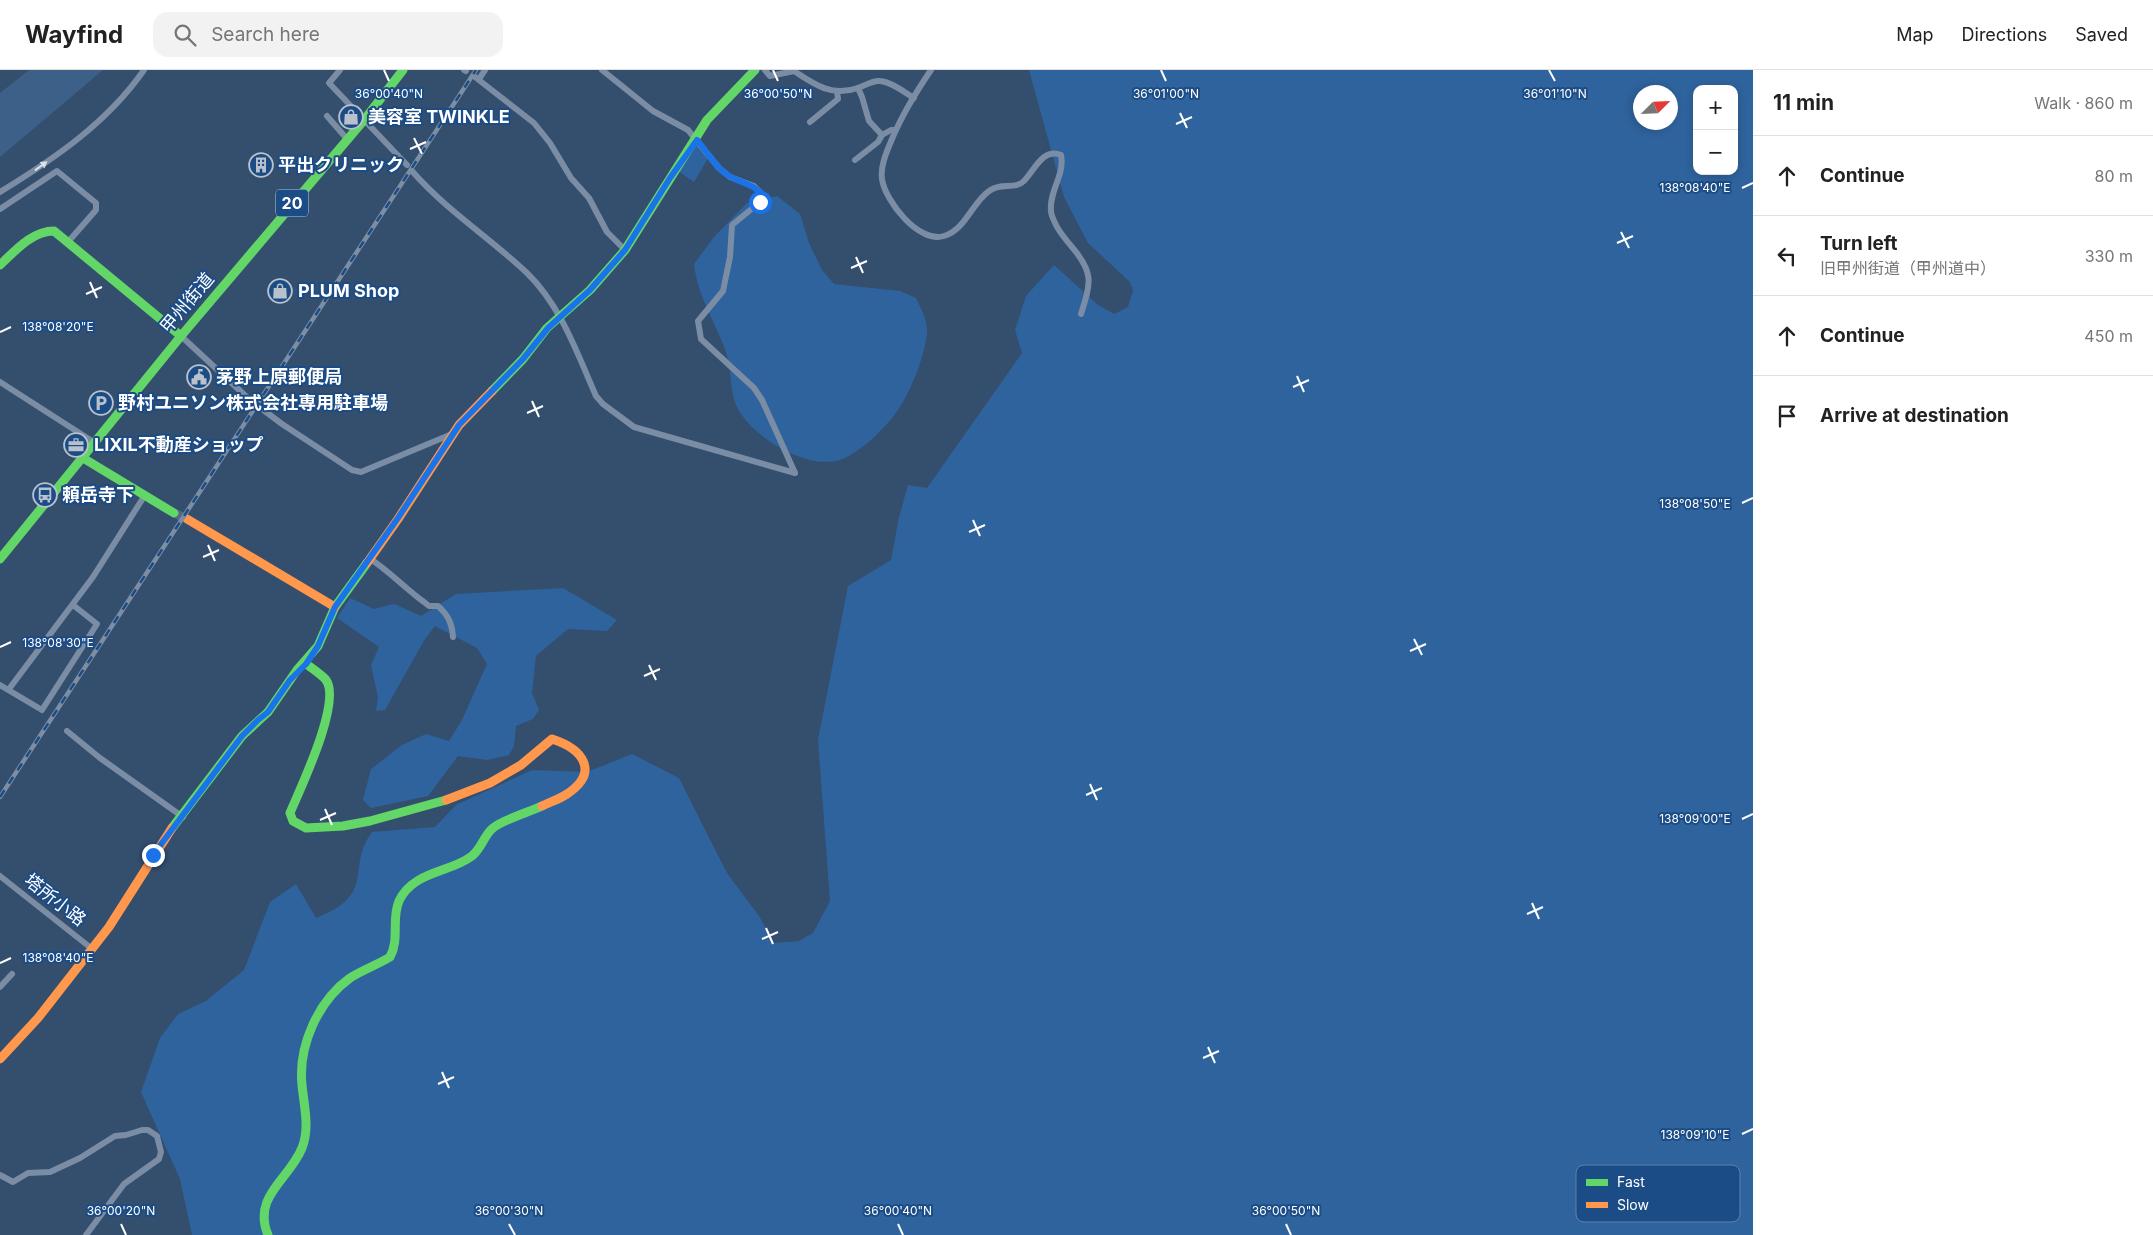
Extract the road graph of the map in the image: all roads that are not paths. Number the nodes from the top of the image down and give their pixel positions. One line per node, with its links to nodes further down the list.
1 (144, 70): 22 (street, one-way to 1)
2 (340, 70): 13 (street)
3 (403, 70): 13 (main road, 甲州街道 / 20)
4 (485, 70): 25 (street)
5 (602, 70): 18 (street)
6 (756, 70): 18 (main road)
7 (765, 70): 10 (street)
8 (931, 70): 11 (street)
9 (858, 88): 10 (street); 11 (street); 16 (street)
10 (837, 91): 14 (street)
11 (914, 98): 15 (street)
12 (326, 116): 17 (street)
13 (364, 120): 17 (main road, 甲州街道 / 20); 20 (street)
14 (810, 122)
15 (896, 130): 16 (street); 27 (street)
16 (882, 135): 19 (street)
17 (347, 139): 29 (main road, 甲州街道 / 20)
18 (697, 140): 25 (main road); 28 (street)
19 (855, 160)
20 (407, 165)
21 (412, 171): 28 (street)
22 (0, 192)
23 (0, 209): 24 (street)
24 (68, 242): 26 (main road); 29 (main road)
25 (625, 250): 28 (main road)
26 (0, 265)
27 (1081, 314)
28 (560, 317): 31 (main road)
29 (181, 336): 31 (street); 32 (main road, 甲州街道 / 20)
30 (0, 382): 32 (street)
31 (452, 434): 37 (main road)
32 (95, 443): 33 (main road, 甲州街道 / 20)
33 (83, 458): 34 (main road); 38 (main road, 甲州街道 / 20)
34 (146, 495): 35 (main road); 39 (street)
35 (174, 512)
36 (187, 520): 40 (main road)
37 (369, 558): 40 (main road); 41 (street)
38 (0, 559)
39 (73, 605): 44 (street); 44 (street)
40 (335, 607): 42 (main road)
41 (454, 637)
42 (306, 664): 46 (main road); 54 (main road)
43 (0, 685): 44 (street)
44 (9, 689)
45 (67, 731): 46 (street)
46 (183, 817): 48 (main road)
47 (0, 876): 48 (street, 塔所小路)
48 (91, 948): 51 (main road)
49 (12, 974): 50 (street)
50 (0, 987)
51 (0, 1059)
52 (0, 1175): 53 (street)
53 (86, 1235)
54 (268, 1235)

